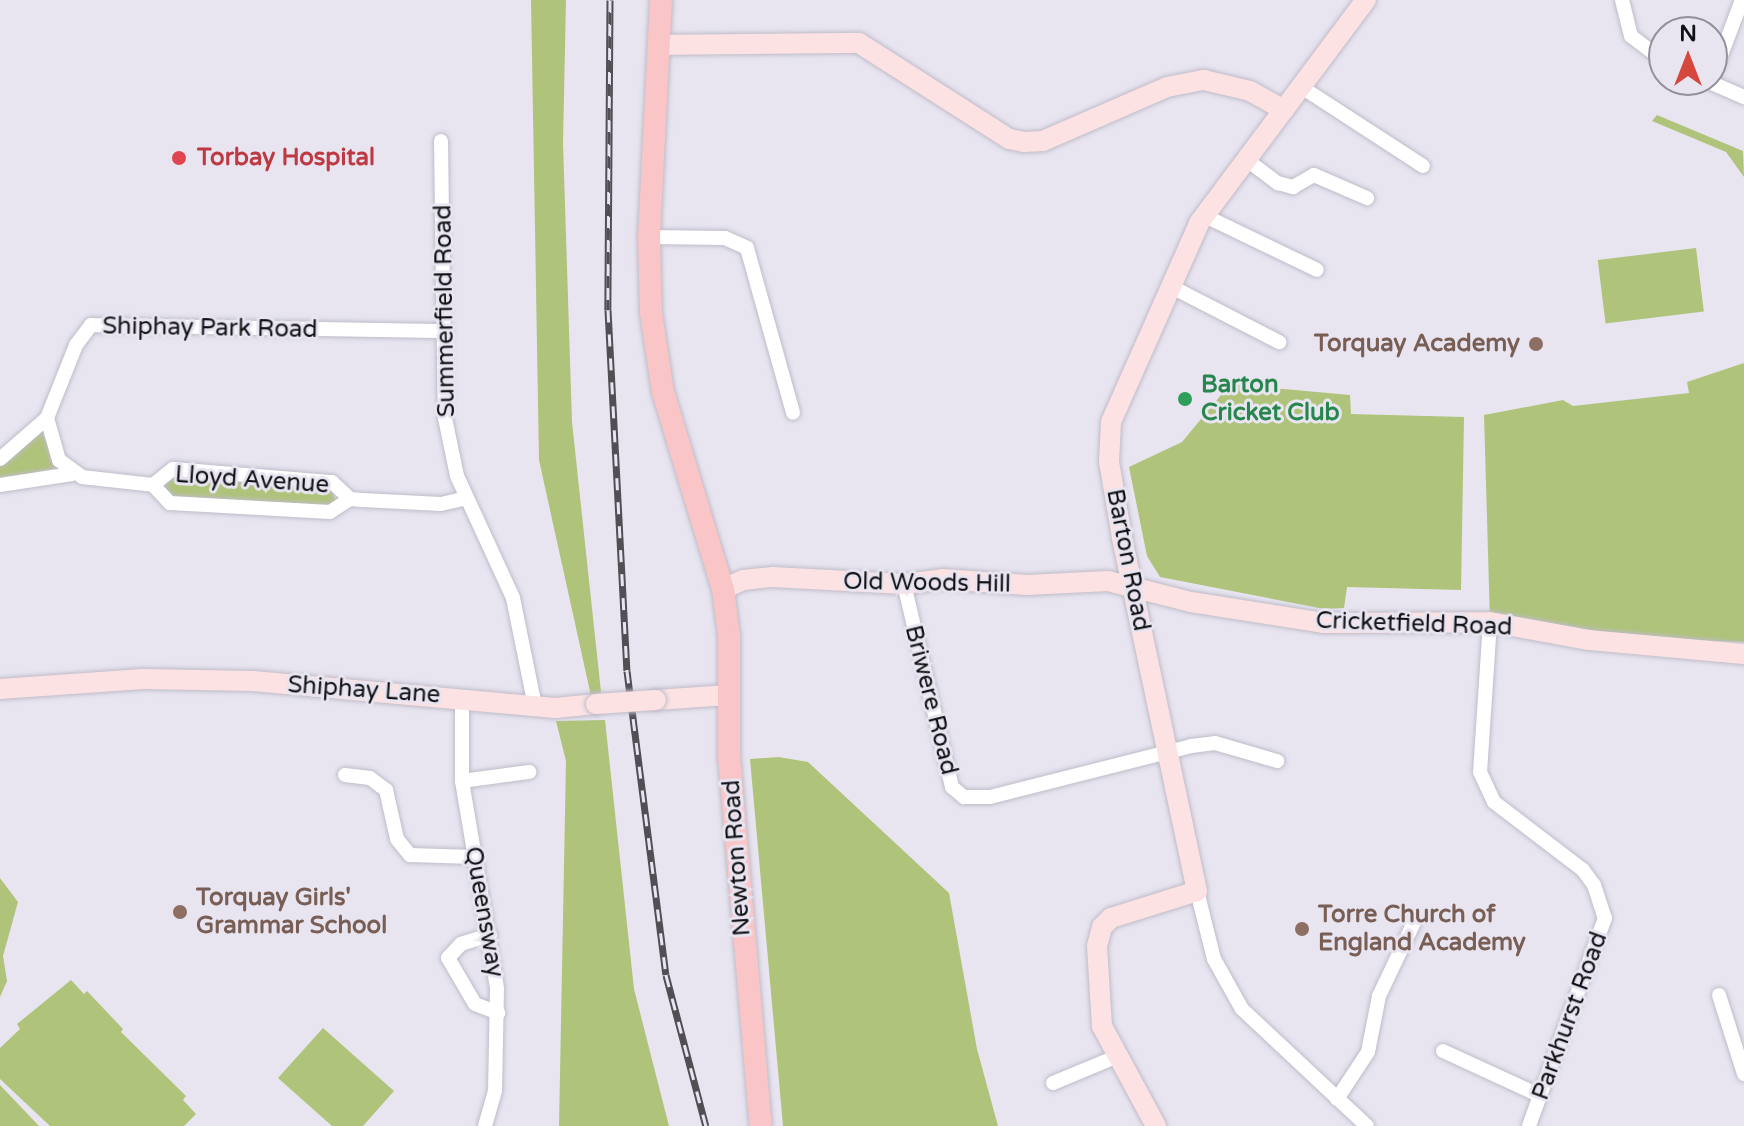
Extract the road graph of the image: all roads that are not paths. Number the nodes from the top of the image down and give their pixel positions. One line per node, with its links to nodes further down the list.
1 (661, 0): 6 (main road, Newton Road)
2 (1366, 0): 8 (street, Barton Road)
3 (1622, 0): 7 (street)
4 (1742, 0): 5 (street)
5 (1728, 35)
6 (660, 45): 9 (street); 15 (main road, Newton Road)
7 (1648, 49)
8 (1303, 88): 9 (street, Barton Road); 12 (street)
9 (1284, 110): 11 (street, Barton Road)
10 (441, 141): 18 (street, Summerfield Road)
11 (1247, 160): 13 (street); 14 (street, Barton Road)
12 (1423, 166)
13 (1367, 198)
14 (1205, 216): 16 (street); 17 (street, Barton Road)
15 (649, 237): 20 (street); 30 (main road, Newton Road)
16 (1317, 270)
17 (1170, 286): 19 (street); 29 (street, Barton Road)
18 (446, 331): 21 (street, Shiphay Park Road); 26 (street, Summerfield Road)
19 (1279, 342)
20 (793, 413)
21 (47, 418): 22 (street, Shiphay Park Road); 23 (street)
22 (0, 459)
23 (72, 474): 24 (street, Lloyd Avenue); 25 (street, Lloyd Avenue)
24 (0, 485)
25 (153, 485): 27 (street, Lloyd Avenue); 27 (street, Lloyd Avenue)
26 (466, 498): 27 (street, Lloyd Avenue); 36 (street, Summerfield Road)
27 (350, 499)
28 (904, 584): 29 (street, Old Woods Hill); 30 (street, Old Woods Hill); 37 (street, Briwere Road)
29 (1133, 586): 31 (street, Cricketfield Road); 37 (street, Barton Road)
30 (723, 589): 34 (main road, Newton Road)
31 (1490, 622): 32 (street, Cricketfield Road); 54 (street, Parkhurst Road)
32 (1744, 654)
33 (0, 689): 35 (street, Shiphay Lane)
34 (728, 695): 36 (street, Shiphay Lane, bridge); 57 (main road, Newton Road)
35 (462, 697): 36 (street, Shiphay Lane); 41 (street, Queensway)
36 (535, 706)
37 (1166, 753): 38 (street); 43 (street, Barton Road)
38 (1277, 761)
39 (529, 772): 41 (street)
40 (345, 775): 42 (street)
41 (462, 781): 42 (street, Queensway)
42 (474, 857): 45 (street, Queensway)
43 (1197, 891): 51 (street); 55 (street, Barton Road)
44 (1398, 918): 48 (street)
45 (490, 935): 47 (street, Queensway); 47 (street)
46 (1719, 995): 52 (street)
47 (498, 1013): 56 (street, Queensway)
48 (1374, 1033): 49 (street); 55 (street)
49 (1390, 1041)
50 (1443, 1051): 54 (street)
51 (1118, 1056): 53 (street); 58 (street)
52 (1744, 1074)
53 (1053, 1083)
54 (1541, 1096): 60 (street, Parkhurst Road)
55 (1337, 1099): 59 (street, Barton Road)
56 (485, 1126)
57 (761, 1126)
58 (1156, 1126)
59 (1367, 1126)
60 (1529, 1126)

